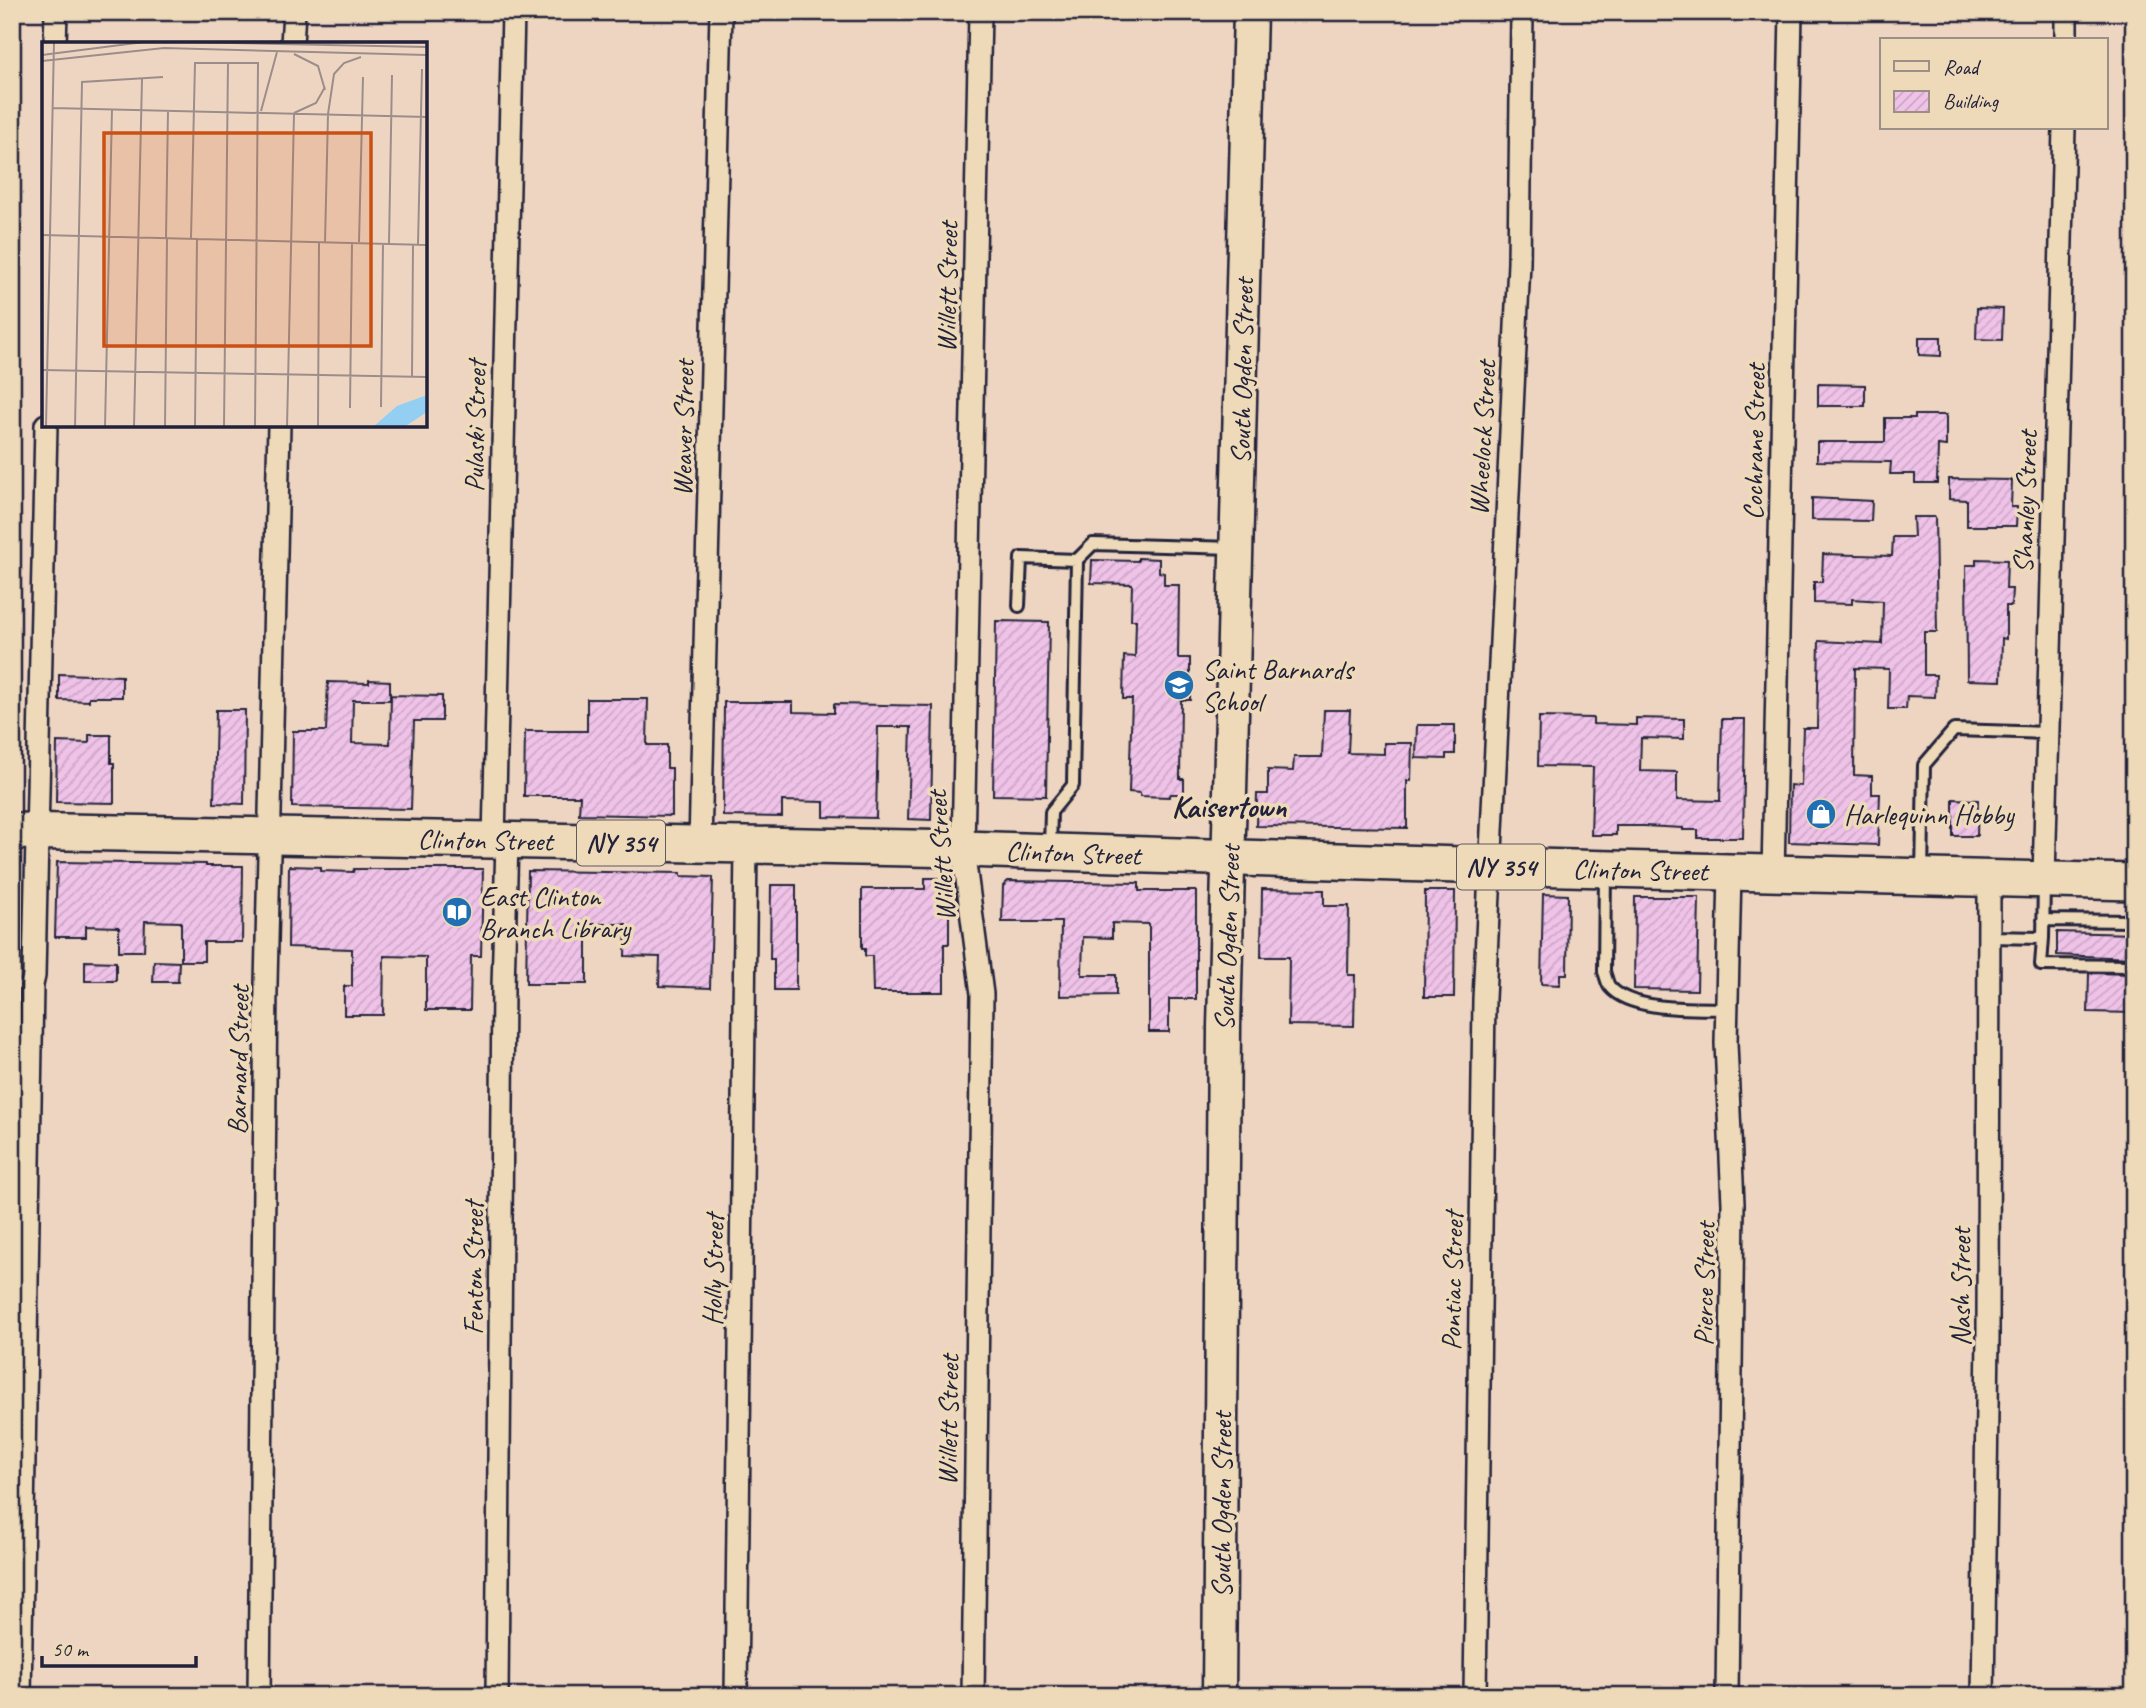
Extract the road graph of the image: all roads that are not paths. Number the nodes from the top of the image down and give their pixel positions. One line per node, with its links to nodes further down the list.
1 (56, 12): 11 (street)
2 (294, 12): 12 (street)
3 (513, 12): 22 (street, Pulaski Street)
4 (721, 12): 23 (street, Weaver Street)
5 (980, 12): 25 (street, Willett Street)
6 (1250, 12): 16 (street, South Ogden Street)
7 (1522, 12): 28 (street, Wheelock Street)
8 (1791, 12): 31 (street, Cochrane Street)
9 (2066, 12): 10 (street)
10 (2066, 38)
11 (55, 42)
12 (292, 42)
13 (2064, 130): 19 (street, Shanley Street)
14 (46, 427): 20 (street)
15 (279, 427): 21 (street, Barnard Street)
16 (1237, 548): 17 (lane); 27 (street, South Ogden Street)
17 (1077, 560): 18 (lane); 26 (lane)
18 (1019, 606)
19 (2047, 733): 32 (lane); 34 (street, Shanley Street)
20 (25, 832): 21 (main road, Clinton Street / NY 354); 45 (street)
21 (270, 836): 22 (main road, Clinton Street / NY 354); 46 (street, Barnard Street)
22 (500, 841): 23 (main road, Clinton Street / NY 354); 47 (street, Fenton Street)
23 (700, 844): 24 (main road, Clinton Street / NY 354)
24 (746, 845): 25 (main road, Clinton Street / NY 354); 48 (street, Holly Street)
25 (963, 849): 26 (main road, Clinton Street / NY 354); 49 (street, Willett Street)
26 (1050, 852): 27 (main road, Clinton Street / NY 354)
27 (1230, 858): 28 (main road, Clinton Street / NY 354); 50 (street, South Ogden Street)
28 (1491, 866): 29 (main road, Clinton Street / NY 354); 51 (street, Pontiac Street)
29 (1605, 869): 30 (main road, Clinton Street / NY 354); 44 (lane)
30 (1730, 872): 31 (main road, Clinton Street / NY 354); 44 (street, Pierce Street)
31 (1773, 874): 32 (main road, Clinton Street / NY 354)
32 (1922, 876): 33 (main road, Clinton Street / NY 354)
33 (1989, 878): 34 (main road, Clinton Street / NY 354); 41 (street, Nash Street)
34 (2044, 878): 35 (main road, Clinton Street / NY 354); 36 (lane)
35 (2134, 881)
36 (2043, 920): 37 (lane); 42 (lane)
37 (2101, 921): 38 (lane); 39 (lane)
38 (2130, 921): 40 (lane)
39 (2101, 933)
40 (2127, 933)
41 (1989, 937): 42 (lane); 53 (street, Nash Street)
42 (2043, 938): 43 (lane)
43 (2129, 963)
44 (1727, 1009): 52 (street, Pierce Street)
45 (20, 1696)
46 (258, 1696)
47 (497, 1696)
48 (736, 1696)
49 (973, 1696)
50 (1219, 1696)
51 (1475, 1696)
52 (1727, 1696)
53 (1983, 1696)

